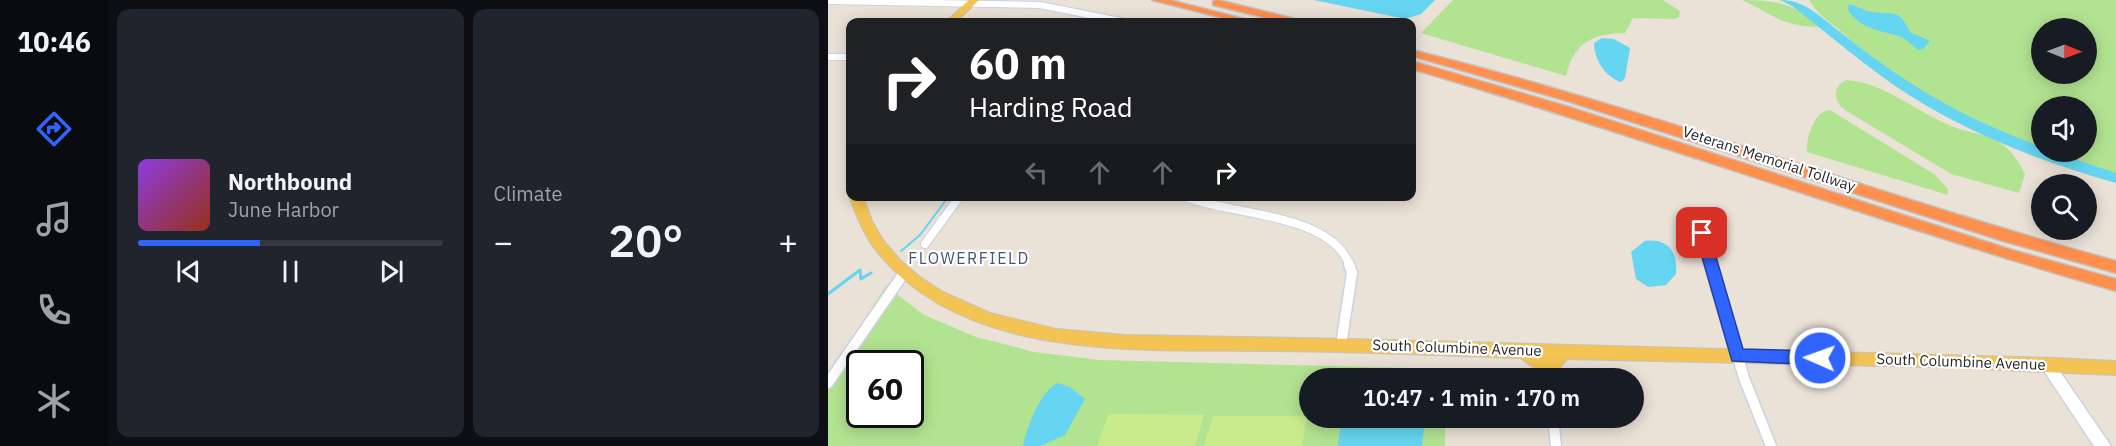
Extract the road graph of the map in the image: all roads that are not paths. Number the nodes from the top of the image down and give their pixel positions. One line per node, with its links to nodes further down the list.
1 (1157, 0): 10 (highway)
2 (1203, 0): 11 (highway)
3 (828, 1): 4 (street)
4 (886, 1): 5 (street)
5 (972, 1): 6 (street); 7 (main road)
6 (1092, 15): 8 (street); 9 (street)
7 (955, 18)
8 (1090, 18)
9 (1106, 18)
10 (1234, 18)
11 (1278, 18)
12 (1416, 54): 21 (highway, Veterans Memorial Tollway)
13 (828, 57): 14 (street)
14 (846, 57)
15 (1416, 66): 23 (highway, Veterans Memorial Tollway)
16 (857, 201): 22 (main road, South Columbine Avenue)
17 (956, 201): 20 (street)
18 (1197, 201): 24 (street)
19 (1702, 233): 27 (street)
20 (925, 244)
21 (2116, 267)
22 (904, 273): 24 (main road, South Columbine Avenue); 32 (street)
23 (2116, 285)
24 (1341, 345): 25 (main road, South Columbine Avenue)
25 (1521, 350): 26 (main road, South Columbine Avenue); 29 (main road)
26 (1565, 351): 27 (main road, South Columbine Avenue); 30 (main road)
27 (1737, 356): 28 (main road, South Columbine Avenue); 35 (street)
28 (2047, 364): 31 (main road, South Columbine Avenue); 36 (street)
29 (1543, 368)
30 (1552, 368)
31 (2116, 368)
32 (828, 383)
33 (1554, 428): 34 (street)
34 (1556, 446)
35 (1771, 446)
36 (2103, 446)

